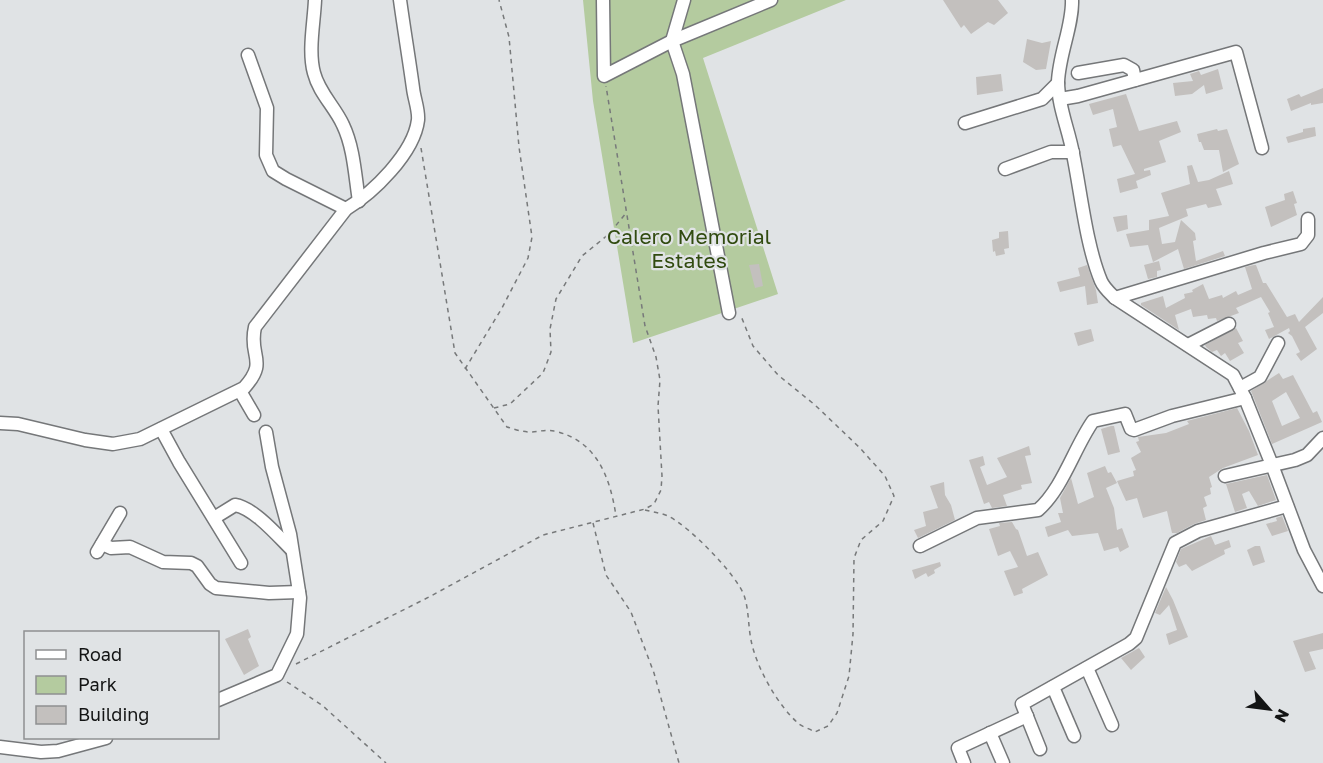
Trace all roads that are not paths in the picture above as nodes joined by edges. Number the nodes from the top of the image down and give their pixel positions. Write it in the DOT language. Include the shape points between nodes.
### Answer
graph roads {
  1 [pos="315,0"];
  2 [pos="400,0"];
  3 [pos="603,0"];
  4 [pos="684,0"];
  5 [pos="771,0"];
  6 [pos="1072,0"];
  7 [pos="743,5"];
  8 [pos="672,41"];
  9 [pos="248,55"];
  10 [pos="1078,73"];
  11 [pos="1135,80"];
  12 [pos="1058,83"];
  13 [pos="1060,99"];
  14 [pos="965,123"];
  15 [pos="1262,148"];
  16 [pos="1073,152"];
  17 [pos="1005,169"];
  18 [pos="359,201"];
  19 [pos="346,209"];
  20 [pos="1308,219"];
  21 [pos="1115,298"];
  22 [pos="729,313"];
  23 [pos="1229,324"];
  24 [pos="1278,343"];
  25 [pos="1188,345"];
  26 [pos="240,391"];
  27 [pos="1242,393"];
  28 [pos="254,415"];
  29 [pos="0,423"];
  30 [pos="161,429"];
  31 [pos="266,432"];
  32 [pos="1323,438"];
  33 [pos="1272,465"];
  34 [pos="1226,476"];
  35 [pos="1287,506"];
  36 [pos="120,513"];
  37 [pos="214,518"];
  38 [pos="920,546"];
  39 [pos="292,550"];
  40 [pos="242,563"];
  41 [pos="1323,586"];
  42 [pos="299,592"];
  43 [pos="1087,668"];
  44 [pos="1053,687"];
  45 [pos="219,700"];
  46 [pos="1027,716"];
  47 [pos="1112,725"];
  48 [pos="990,733"];
  49 [pos="1074,736"];
  50 [pos="102,739"];
  51 [pos="0,747"];
  52 [pos="1040,749"];
  53 [pos="964,763"];
  54 [pos="1003,763"];
  1 -- 18 [label="street" via="314,72 320,90 345,128"];
  2 -- 18 [label="street" via="418,120 402,157 381,183"];
  3 -- 8 [label="street" via="604,76"];
  4 -- 8 [label="street"];
  5 -- 7 [label="street"];
  6 -- 12 [label="street"];
  7 -- 8 [label="street"];
  8 -- 22 [label="street" via="683,74"];
  9 -- 19 [label="street" via="267,108 266,155 273,171"];
  10 -- 11 [label="street" via="1124,65 1132,70"];
  11 -- 13 [label="street"];
  11 -- 15 [label="street" via="1236,52"];
  12 -- 13 [label="street"];
  12 -- 14 [label="street" via="1042,99"];
  13 -- 16 [label="street"];
  16 -- 17 [label="street" via="1051,152"];
  16 -- 21 [label="street" via="1101,282"];
  18 -- 19 [label="street"];
  19 -- 26 [label="street" via="255,327 252,339 258,366 254,377"];
  20 -- 21 [label="street" via="1308,235 1301,244"];
  21 -- 25 [label="street"];
  23 -- 25 [label="street"];
  24 -- 27 [label="street" via="1260,376"];
  25 -- 27 [label="street" via="1233,375"];
  26 -- 28 [label="street"];
  26 -- 30 [label="street"];
  27 -- 33 [label="street"];
  27 -- 38 [label="street" via="1134,430 1125,414 1093,421 1040,508 977,518"];
  29 -- 30 [label="street" via="113,444 140,439"];
  30 -- 37 [label="street"];
  31 -- 39 [label="street"];
  32 -- 33 [label="street" via="1307,455"];
  33 -- 34 [label="street"];
  33 -- 35 [label="street"];
  35 -- 41 [label="street"];
  35 -- 43 [label="street" via="1198,531 1175,543 1136,638"];
  36 -- 42 [label="street" via="99,548 130,546 163,562 191,563 216,588"];
  37 -- 39 [label="street" via="235,505 242,507"];
  37 -- 40 [label="street"];
  39 -- 42 [label="street"];
  42 -- 45 [label="street" via="297,634 276,675"];
  43 -- 44 [label="street"];
  43 -- 47 [label="street"];
  44 -- 46 [label="street" via="1022,704"];
  44 -- 49 [label="street"];
  46 -- 48 [label="street"];
  46 -- 52 [label="street"];
  48 -- 53 [label="street" via="958,748"];
  48 -- 54 [label="street"];
  50 -- 51 [label="street" via="58,751"];
}
